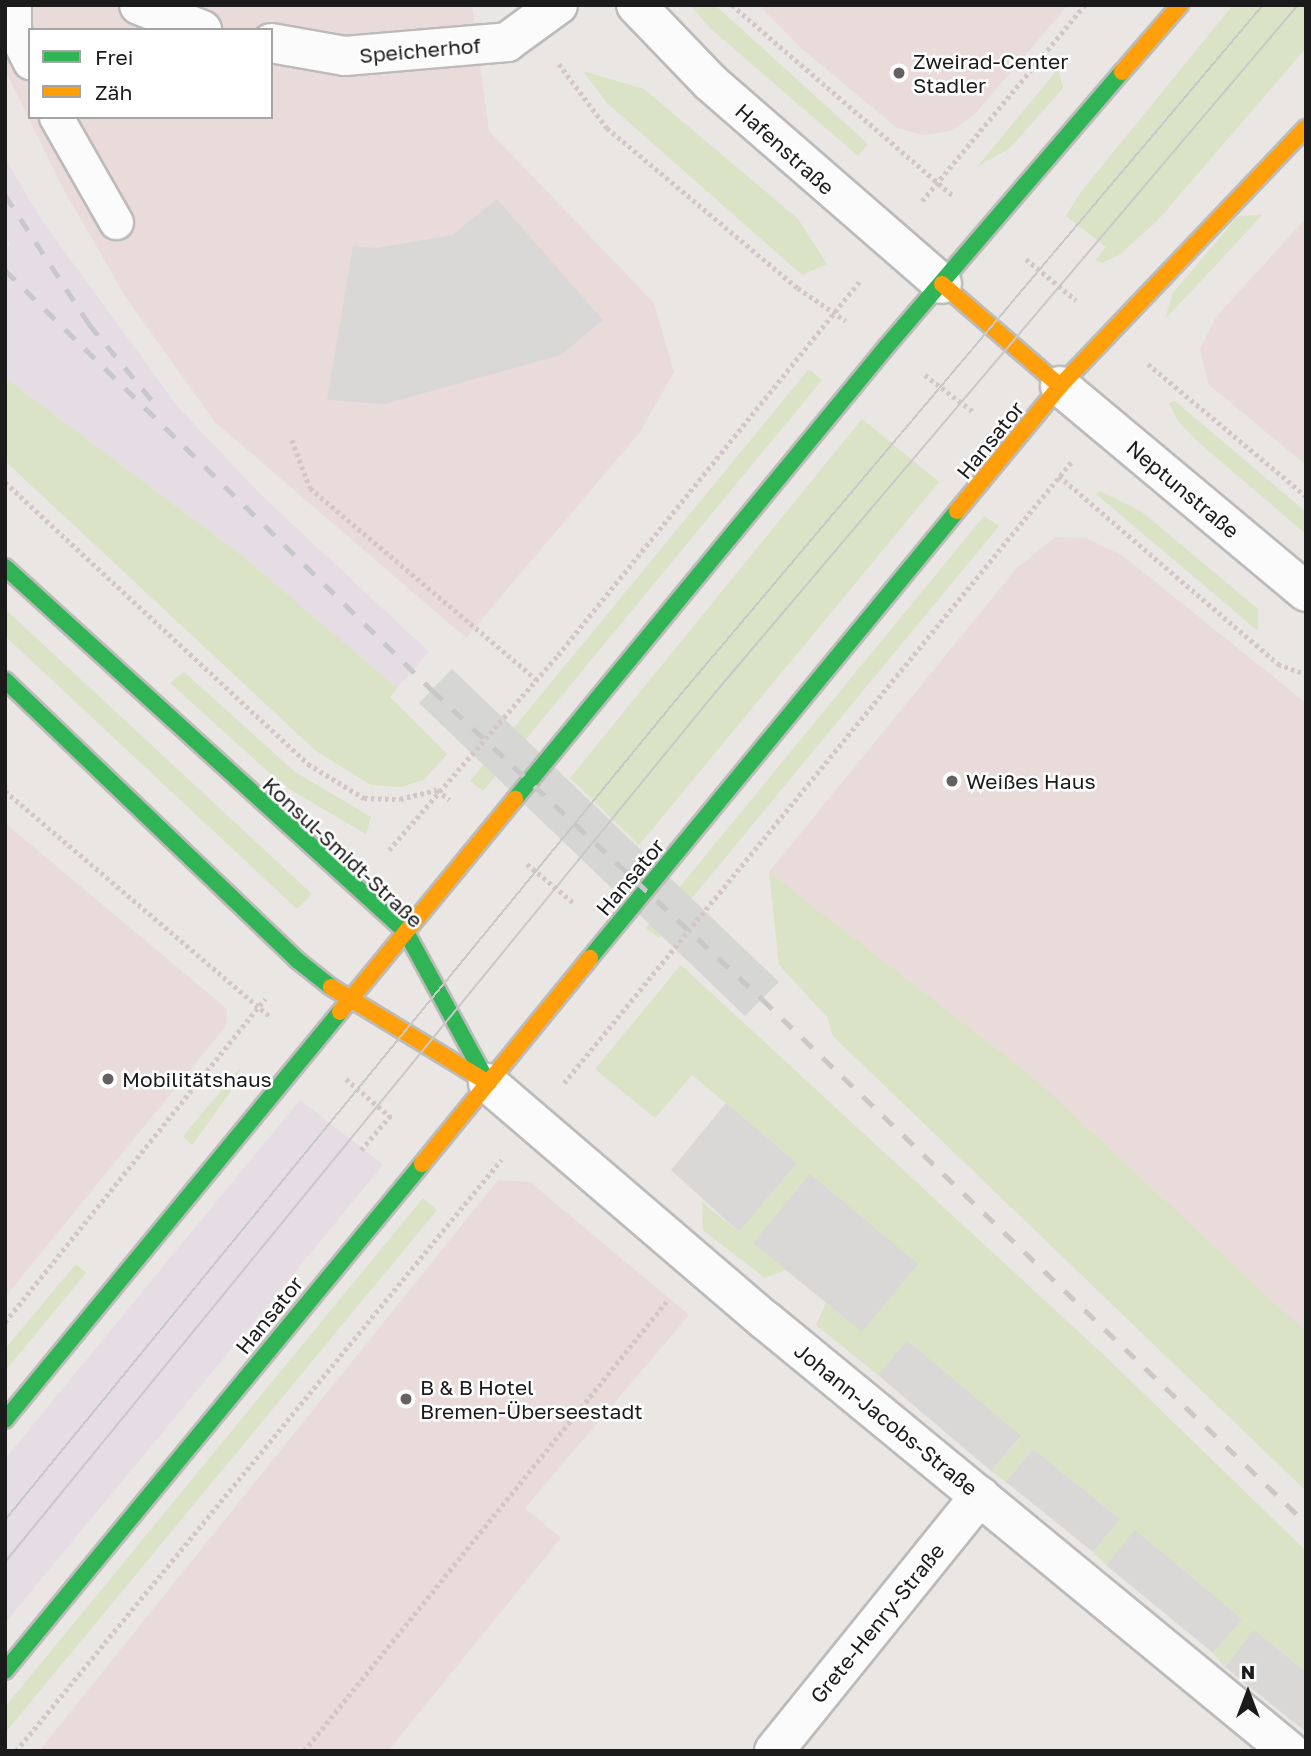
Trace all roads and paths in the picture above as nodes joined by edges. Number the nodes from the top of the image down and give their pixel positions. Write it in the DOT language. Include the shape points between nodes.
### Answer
graph roads {
  1 [pos="14,5"];
  2 [pos="139,5"];
  3 [pos="636,5"];
  4 [pos="732,5"];
  5 [pos="1084,5"];
  6 [pos="1180,5"];
  7 [pos="547,13"];
  8 [pos="197,28"];
  9 [pos="273,43"];
  10 [pos="28,58"];
  11 [pos="57,119"];
  12 [pos="1306,128"];
  13 [pos="937,182"];
  14 [pos="116,222"];
  15 [pos="987,226"];
  16 [pos="943,284"];
  17 [pos="835,314"];
  18 [pos="1110,332"];
  19 [pos="887,346"];
  20 [pos="1060,386"];
  21 [pos="292,440"];
  22 [pos="1016,443"];
  23 [pos="1060,476"];
  24 [pos="5,482"];
  25 [pos="1306,496"];
  26 [pos="5,567"];
  27 [pos="1306,592"];
  28 [pos="1306,674"];
  29 [pos="5,680"];
  30 [pos="537,680"];
  31 [pos="438,790"];
  32 [pos="5,791"];
  33 [pos="488,832"];
  34 [pos="406,932"];
  35 [pos="611,932"];
  36 [pos="655,971"];
  37 [pos="351,1003"];
  38 [pos="259,1007"];
  39 [pos="312,1051"];
  40 [pos="488,1083"];
  41 [pos="390,1116"];
  42 [pos="533,1121"];
  43 [pos="361,1150"];
  44 [pos="431,1152"];
  45 [pos="698,1262"];
  46 [pos="5,1322"];
  47 [pos="5,1420"];
  48 [pos="980,1496"];
  49 [pos="5,1671"];
  50 [pos="16,1751"];
  51 [pos="304,1751"];
  52 [pos="774,1751"];
  53 [pos="1289,1751"];
  1 -- 10 [label="lane" via="14,31"];
  2 -- 8 [label="street"];
  3 -- 16 [label="street, Hafenstraße" via="711,83"];
  4 -- 13 [label="path"];
  5 -- 13 [label="path"];
  6 -- 15 [label="street"];
  7 -- 9 [label="street, Speicherhof" via="507,42 345,57"];
  7 -- 17 [label="path" via="564,73 607,128"];
  11 -- 14 [label="lane"];
  12 -- 18 [label="street, Hansator"];
  13 -- 15 [label="path"];
  15 -- 16 [label="street"];
  15 -- 18 [label="path"];
  16 -- 19 [label="street"];
  16 -- 20 [label="street"];
  17 -- 19 [label="path"];
  17 -- 30 [label="path"];
  18 -- 20 [label="street, Hansator"];
  18 -- 25 [label="path"];
  19 -- 22 [label="path"];
  19 -- 33 [label="street"];
  20 -- 22 [label="street, Hansator"];
  20 -- 27 [label="street, Neptunstraße"];
  21 -- 30 [label="path" via="310,488"];
  22 -- 23 [label="path"];
  22 -- 35 [label="street, Hansator"];
  23 -- 28 [label="path" via="1278,664"];
  23 -- 36 [label="path"];
  24 -- 31 [label="path" via="308,764 364,798 400,799"];
  26 -- 34 [label="street, Konsul-Smidt-Straße"];
  29 -- 37 [label="street" via="297,960"];
  30 -- 31 [label="path"];
  31 -- 33 [label="path"];
  32 -- 38 [label="path"];
  33 -- 34 [label="street"];
  33 -- 35 [label="path"];
  34 -- 37 [label="street"];
  34 -- 40 [label="street, Konsul-Smidt-Straße"];
  35 -- 36 [label="path"];
  35 -- 40 [label="street, Hansator"];
  36 -- 42 [label="path"];
  37 -- 39 [label="street"];
  37 -- 40 [label="street"];
  38 -- 39 [label="path"];
  38 -- 46 [label="path"];
  39 -- 41 [label="path"];
  39 -- 47 [label="street"];
  40 -- 42 [label="street, Johann-Jacobs-Straße"];
  40 -- 44 [label="street, Hansator"];
  41 -- 43 [label="path"];
  41 -- 44 [label="path"];
  42 -- 45 [label="street, Johann-Jacobs-Straße"];
  44 -- 49 [label="street, Hansator"];
  44 -- 50 [label="path" via="476,1189"];
  45 -- 48 [label="street, Johann-Jacobs-Straße"];
  45 -- 51 [label="path"];
  48 -- 52 [label="street, Grete-Henry-Straße"];
  48 -- 53 [label="street, Johann-Jacobs-Straße"];
}
